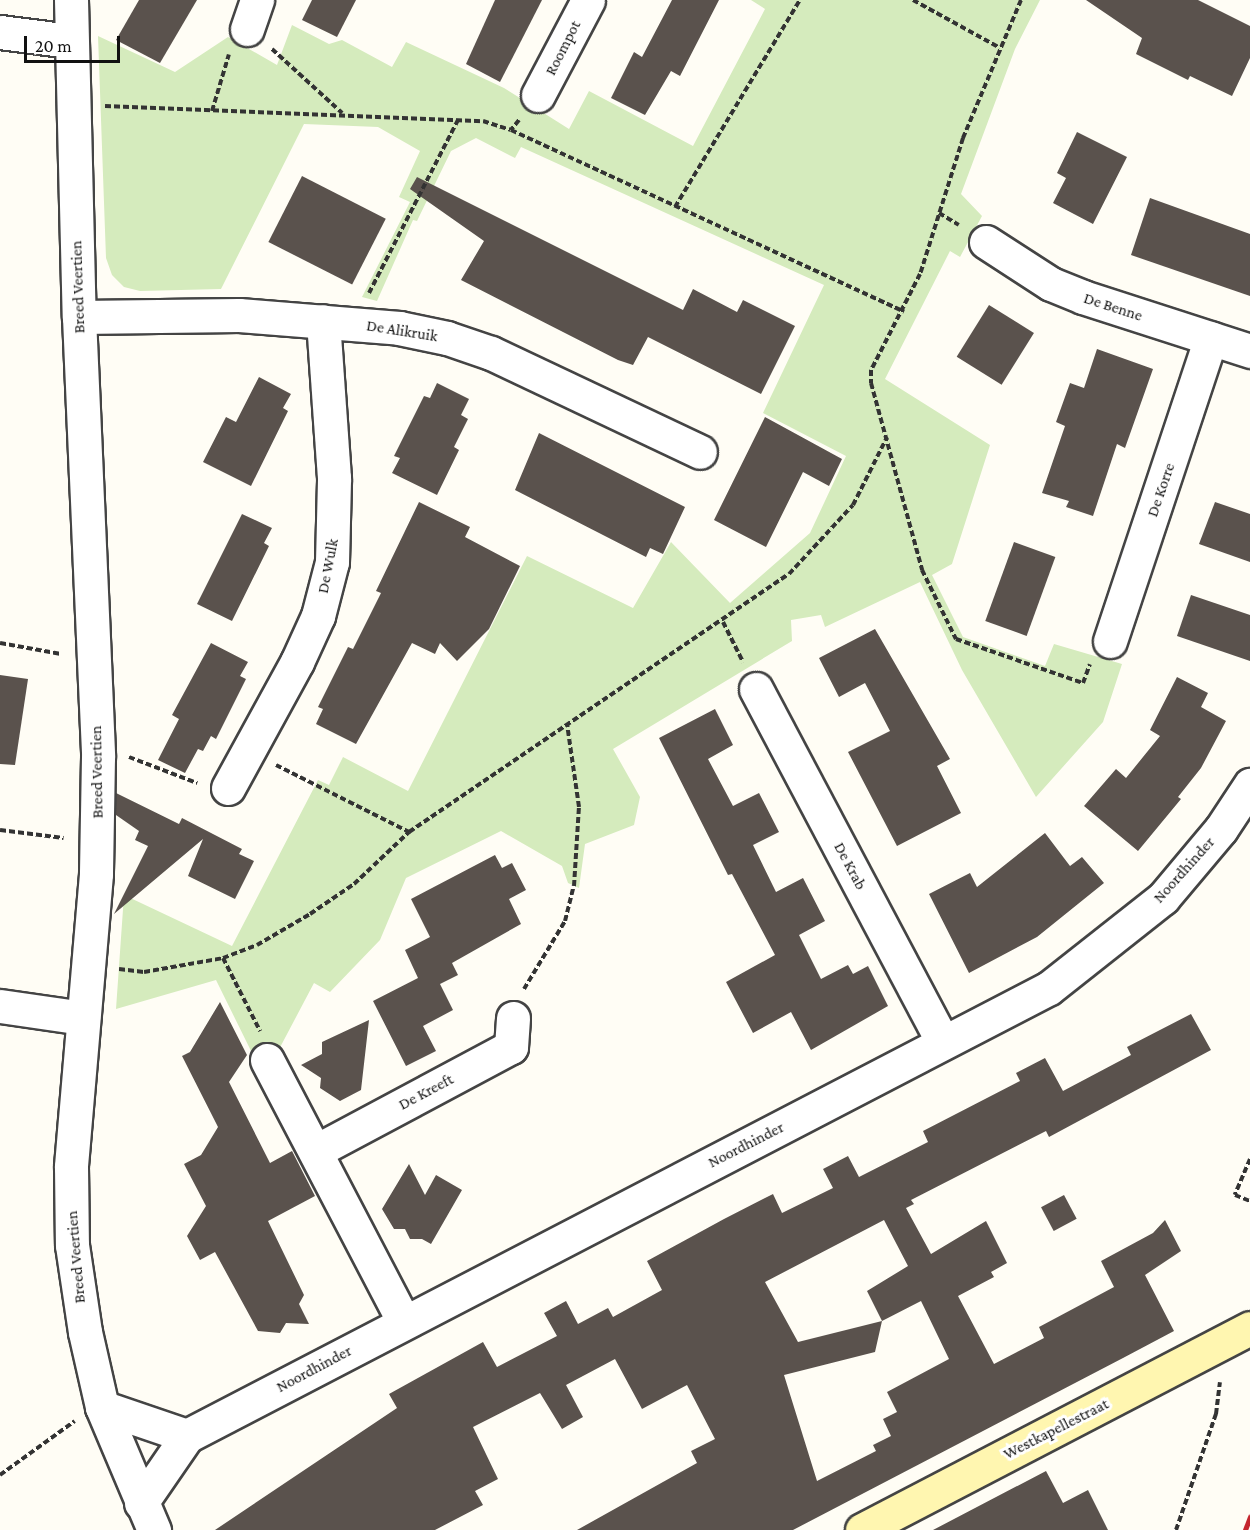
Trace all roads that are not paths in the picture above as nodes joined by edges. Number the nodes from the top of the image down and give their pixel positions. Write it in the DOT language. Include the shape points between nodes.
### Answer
graph roads {
  1 [pos="71,0"];
  2 [pos="588,0"];
  3 [pos="0,32"];
  4 [pos="70,40"];
  5 [pos="538,95"];
  6 [pos="986,242"];
  7 [pos="79,317"];
  8 [pos="338,322"];
  9 [pos="1212,338"];
  10 [pos="1250,351"];
  11 [pos="700,453"];
  12 [pos="1110,642"];
  13 [pos="756,689"];
  14 [pos="1250,784"];
  15 [pos="228,788"];
  16 [pos="0,1005"];
  17 [pos="83,1018"];
  18 [pos="513,1018"];
  19 [pos="943,1042"];
  20 [pos="267,1060"];
  21 [pos="316,1150"];
  22 [pos="404,1322"];
  23 [pos="1250,1328"];
  24 [pos="102,1407"];
  25 [pos="187,1436"];
  26 [pos="147,1516"];
  27 [pos="862,1530"];
  1 -- 4 [label="street, Breed Veertien"];
  2 -- 5 [label="street, Roompot"];
  3 -- 4 [label="street"];
  4 -- 7 [label="street, Breed Veertien"];
  6 -- 9 [label="street, De Benne" via="1051,284"];
  7 -- 8 [label="street, De Alikruik" via="239,315"];
  7 -- 17 [label="street, Breed Veertien" via="98,757 97,842"];
  8 -- 11 [label="street, De Alikruik" via="447,338 491,353"];
  8 -- 15 [label="street, De Wulk" via="332,562 318,616"];
  9 -- 10 [label="street, De Benne"];
  9 -- 12 [label="street, De Korre"];
  13 -- 19 [label="street, De Krab"];
  14 -- 19 [label="street, Noordhinder" via="1221,829 1163,898 1049,988"];
  16 -- 17 [label="street"];
  17 -- 24 [label="street, Breed Veertien" via="70,1167 72,1245 85,1332"];
  18 -- 21 [label="street, De Kreeft" via="511,1047"];
  19 -- 22 [label="street, Noordhinder"];
  20 -- 21 [label="street"];
  21 -- 22 [label="street"];
  22 -- 25 [label="street, Noordhinder"];
  23 -- 27 [label="street, Westkapellestraat"];
  24 -- 25 [label="street"];
  24 -- 26 [label="street, Breed Veertien"];
  25 -- 26 [label="street, Noordhinder"];
}
